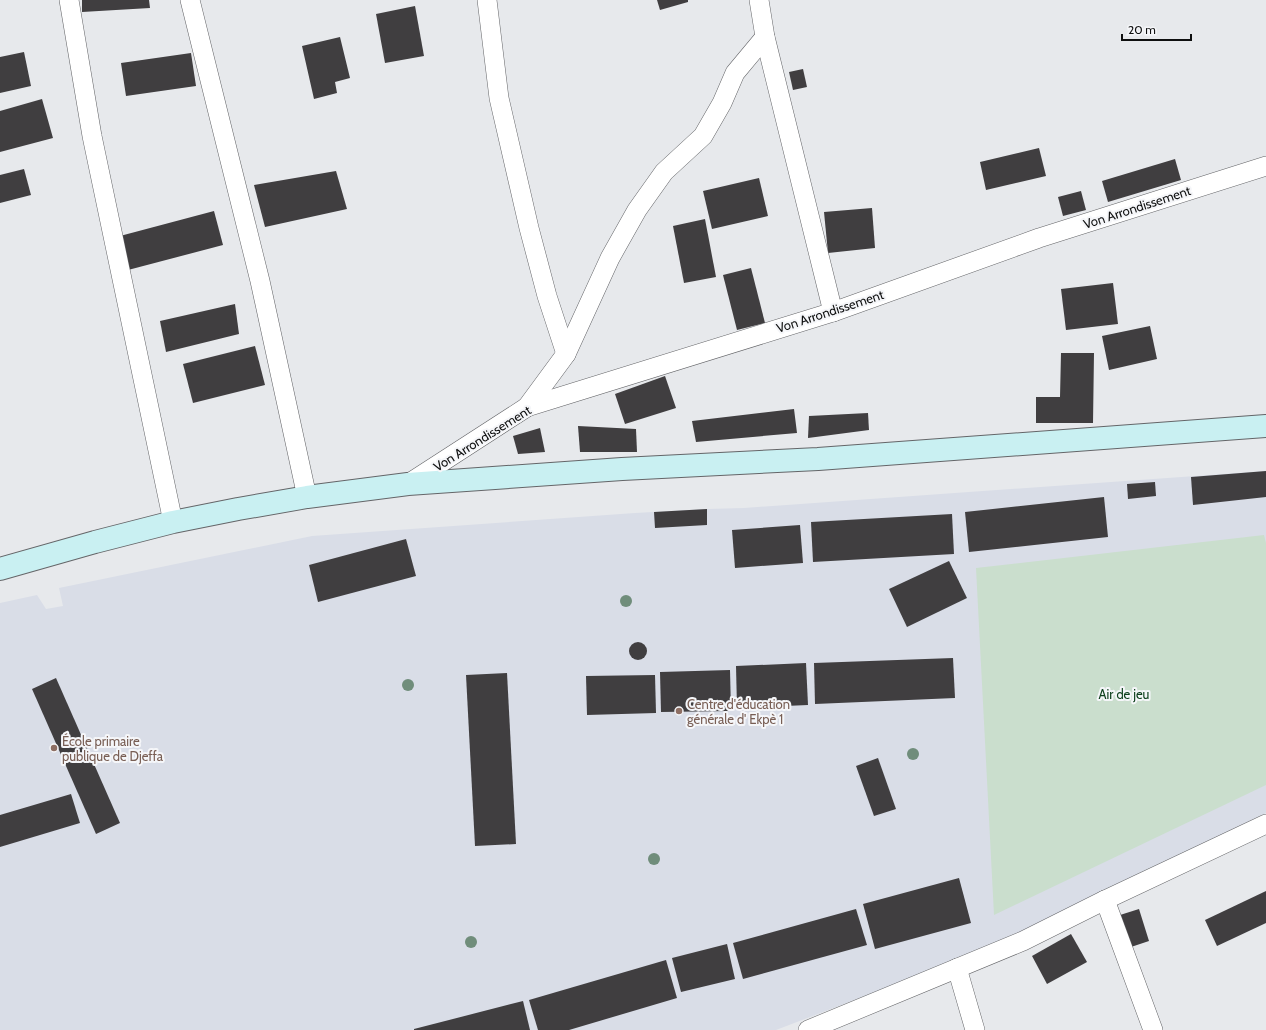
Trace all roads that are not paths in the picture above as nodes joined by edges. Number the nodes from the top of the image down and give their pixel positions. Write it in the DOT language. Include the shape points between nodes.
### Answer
graph roads {
  1 [pos="69,0"];
  2 [pos="190,0"];
  3 [pos="487,0"];
  4 [pos="759,0"];
  5 [pos="765,37"];
  6 [pos="1265,170"];
  7 [pos="833,312"];
  8 [pos="566,354"];
  9 [pos="527,408"];
  10 [pos="1266,426"];
  11 [pos="408,484"];
  12 [pos="307,498"];
  13 [pos="173,522"];
  14 [pos="0,569"];
  15 [pos="1266,824"];
  16 [pos="1105,900"];
  17 [pos="956,968"];
  18 [pos="808,1030"];
  19 [pos="975,1030"];
  20 [pos="1152,1030"];
  1 -- 13 [label="street" via="92,136"];
  2 -- 12 [label="street" via="260,280"];
  3 -- 8 [label="street" via="499,98 546,296"];
  4 -- 5 [label="street"];
  5 -- 7 [label="street"];
  5 -- 8 [label="street" via="735,73 703,136 664,172 637,210 610,258"];
  6 -- 7 [label="street, Von Arrondissement" via="1038,238"];
  7 -- 9 [label="street, Von Arrondissement"];
  8 -- 9 [label="street"];
  9 -- 11 [label="street, Von Arrondissement"];
  10 -- 11 [label="street" via="818,459"];
  11 -- 12 [label="street"];
  12 -- 13 [label="street"];
  13 -- 14 [label="street"];
  15 -- 16 [label="street"];
  16 -- 17 [label="street" via="1023,941"];
  16 -- 20 [label="street"];
  17 -- 18 [label="street"];
  17 -- 19 [label="street"];
}
